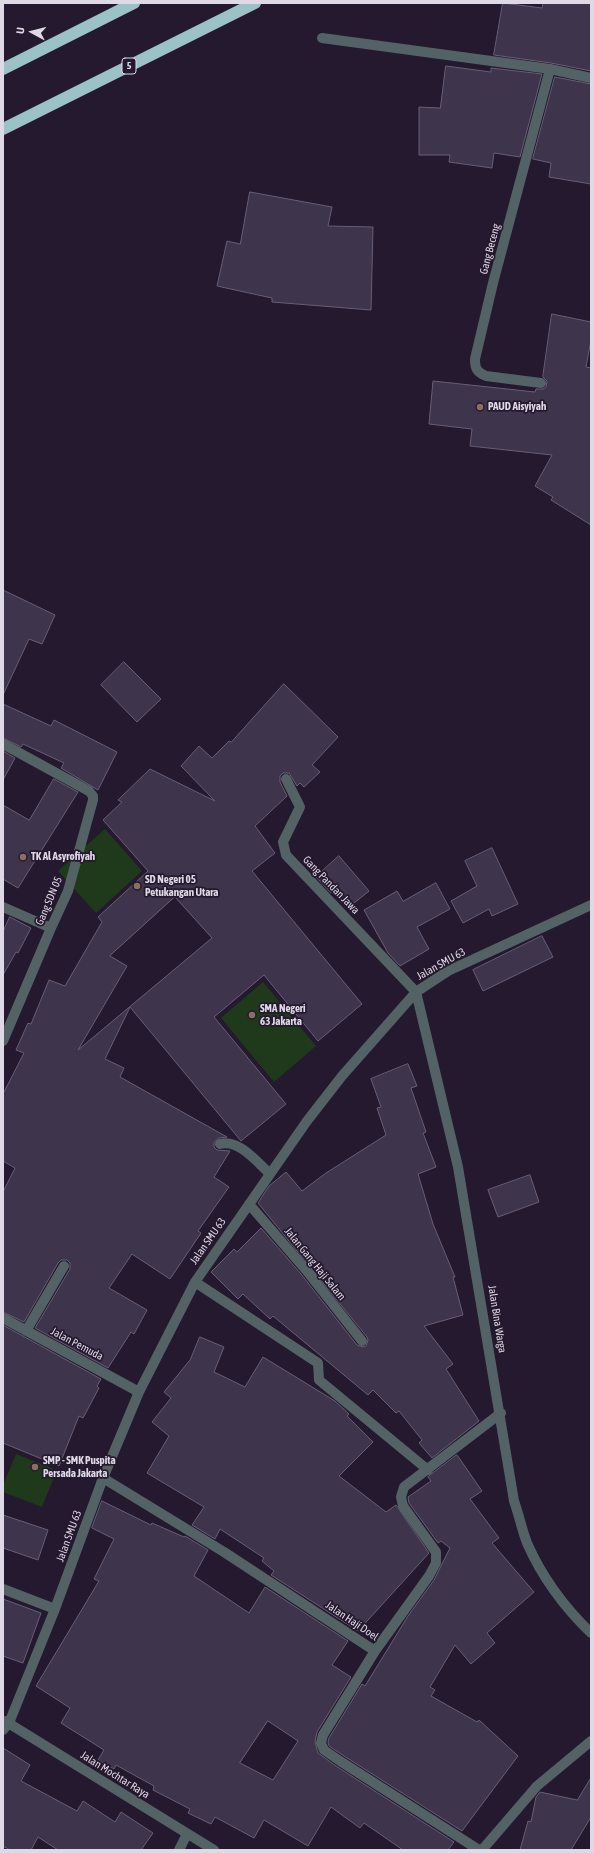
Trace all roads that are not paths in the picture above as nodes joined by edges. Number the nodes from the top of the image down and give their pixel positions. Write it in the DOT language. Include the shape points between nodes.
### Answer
graph roads {
  1 [pos="134,3"];
  2 [pos="255,3"];
  3 [pos="322,38"];
  4 [pos="3,69"];
  5 [pos="550,69"];
  6 [pos="591,78"];
  7 [pos="3,129"];
  8 [pos="541,383"];
  9 [pos="3,744"];
  10 [pos="286,779"];
  11 [pos="3,907"];
  12 [pos="588,907"];
  13 [pos="50,928"];
  14 [pos="416,992"];
  15 [pos="3,1041"];
  16 [pos="220,1144"];
  17 [pos="270,1174"];
  18 [pos="249,1204"];
  19 [pos="64,1266"];
  20 [pos="195,1282"];
  21 [pos="3,1318"];
  22 [pos="26,1331"];
  23 [pos="362,1341"];
  24 [pos="139,1392"];
  25 [pos="501,1413"];
  26 [pos="428,1470"];
  27 [pos="103,1478"];
  28 [pos="3,1589"];
  29 [pos="55,1609"];
  30 [pos="591,1633"];
  31 [pos="375,1651"];
  32 [pos="5,1724"];
  33 [pos="591,1741"];
  34 [pos="187,1834"];
  35 [pos="179,1850"];
  36 [pos="214,1850"];
  37 [pos="479,1850"];
  38 [pos="482,1850"];
  1 -- 4 [label="highway"];
  2 -- 7 [label="highway, 5"];
  3 -- 5 [label="street"];
  5 -- 6 [label="street"];
  5 -- 8 [label="street, Gang Beceng" via="475,359 478,373 486,376"];
  9 -- 13 [label="street, Gang SDN 05" via="93,796 88,824 68,891"];
  10 -- 14 [label="street, Gang Pandan Jawa" via="300,807 283,842 286,855"];
  11 -- 13 [label="street"];
  12 -- 14 [label="street, Jalan SMU 63" via="448,971"];
  13 -- 15 [label="street, Gang SDN 05"];
  14 -- 17 [label="street, Jalan SMU 63" via="342,1076"];
  14 -- 25 [label="street, Jalan Bina Warga" via="458,1167"];
  16 -- 17 [label="street" via="236,1144"];
  17 -- 18 [label="street, Jalan SMU 63"];
  18 -- 20 [label="street, Jalan SMU 63"];
  18 -- 23 [label="street, Jalan Gang Haji Salam"];
  19 -- 22 [label="street"];
  20 -- 24 [label="street, Jalan SMU 63"];
  20 -- 26 [label="street" via="318,1363 319,1380"];
  21 -- 22 [label="street, Jalan Pemuda"];
  22 -- 24 [label="street, Jalan Pemuda"];
  24 -- 27 [label="street, Jalan SMU 63"];
  25 -- 26 [label="street"];
  25 -- 30 [label="street, Jalan Bina Warga" via="514,1501 527,1542 543,1574 561,1600"];
  26 -- 31 [label="street" via="404,1487 401,1497 406,1511 436,1552 436,1563"];
  27 -- 29 [label="street, Jalan SMU 63"];
  27 -- 31 [label="street, Jalan Haji Doel" via="224,1552"];
  28 -- 29 [label="street"];
  29 -- 32 [label="street, Jalan SMU 63"];
  31 -- 37 [label="street, Jalan Haji Doel" via="323,1735 322,1746 340,1761"];
  32 -- 34 [label="street, Jalan Mochtar Raya"];
  33 -- 38 [label="street" via="537,1786"];
  34 -- 35 [label="street"];
  34 -- 36 [label="street, Jalan Mochtar Raya"];
}
